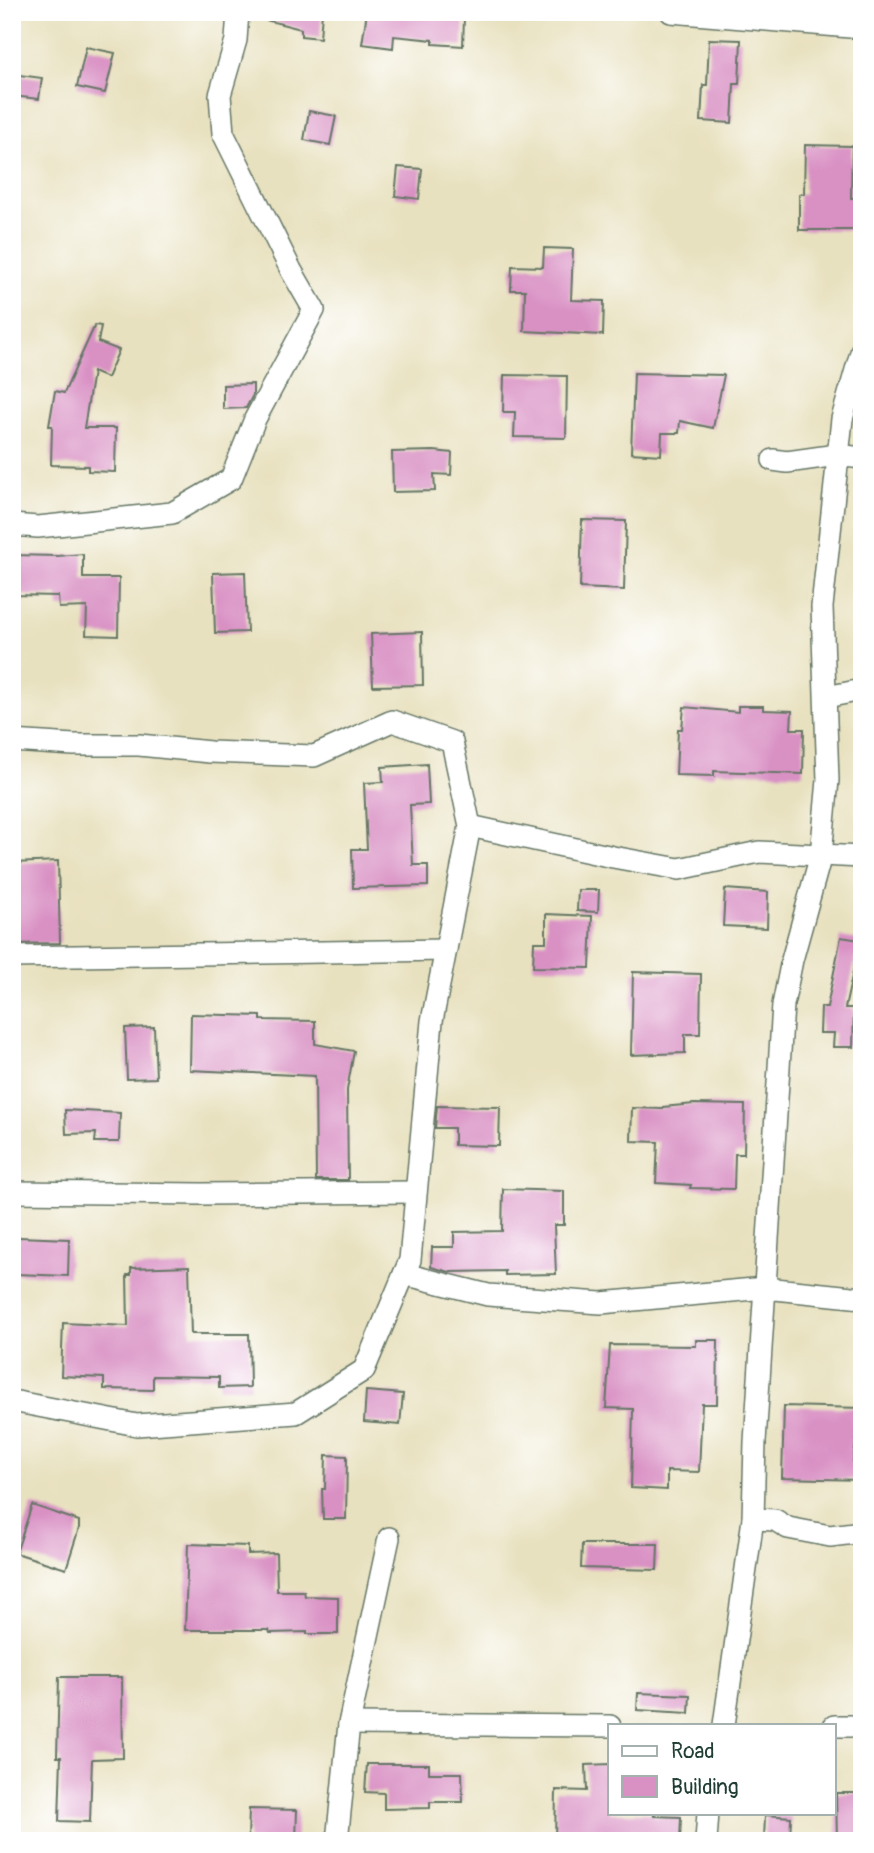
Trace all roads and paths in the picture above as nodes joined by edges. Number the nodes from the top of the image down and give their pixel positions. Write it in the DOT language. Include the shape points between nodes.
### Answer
graph roads {
  1 [pos="238,12"];
  2 [pos="671,12"];
  3 [pos="862,28"];
  4 [pos="862,349"];
  5 [pos="837,454"];
  6 [pos="862,458"];
  7 [pos="773,460"];
  8 [pos="12,525"];
  9 [pos="862,690"];
  10 [pos="826,697"];
  11 [pos="12,741"];
  12 [pos="470,826"];
  13 [pos="821,855"];
  14 [pos="862,857"];
  15 [pos="446,950"];
  16 [pos="12,957"];
  17 [pos="12,1192"];
  18 [pos="416,1192"];
  19 [pos="404,1274"];
  20 [pos="765,1288"];
  21 [pos="862,1298"];
  22 [pos="12,1401"];
  23 [pos="754,1519"];
  24 [pos="862,1532"];
  25 [pos="388,1538"];
  26 [pos="349,1724"];
  27 [pos="724,1724"];
  28 [pos="608,1726"];
  29 [pos="836,1726"];
  30 [pos="862,1726"];
  31 [pos="708,1814"];
  32 [pos="337,1841"];
  33 [pos="706,1841"];
  1 -- 8 [label="street" via="236,40 220,95 223,132 314,310 254,419 231,479 172,513 38,527"];
  2 -- 3 [label="street"];
  4 -- 5 [label="street"];
  5 -- 6 [label="street"];
  5 -- 7 [label="street"];
  5 -- 10 [label="street" via="822,607"];
  9 -- 10 [label="street"];
  10 -- 13 [label="street" via="828,780"];
  11 -- 12 [label="street" via="314,757 392,721 452,742"];
  12 -- 13 [label="street" via="679,869 759,852"];
  12 -- 15 [label="street"];
  13 -- 14 [label="street"];
  13 -- 20 [label="street" via="783,1004"];
  15 -- 16 [label="street"];
  15 -- 18 [label="street" via="432,1021"];
  17 -- 18 [label="street"];
  18 -- 19 [label="street" via="410,1260"];
  19 -- 20 [label="street" via="488,1295 601,1303"];
  19 -- 22 [label="street" via="364,1370 296,1413 136,1425"];
  20 -- 21 [label="street"];
  20 -- 23 [label="street"];
  23 -- 24 [label="street" via="775,1520 788,1528 830,1536"];
  23 -- 27 [label="street"];
  25 -- 26 [label="street"];
  26 -- 28 [label="street"];
  26 -- 32 [label="street"];
  29 -- 30 [label="street"];
  31 -- 33 [label="street"];
}
